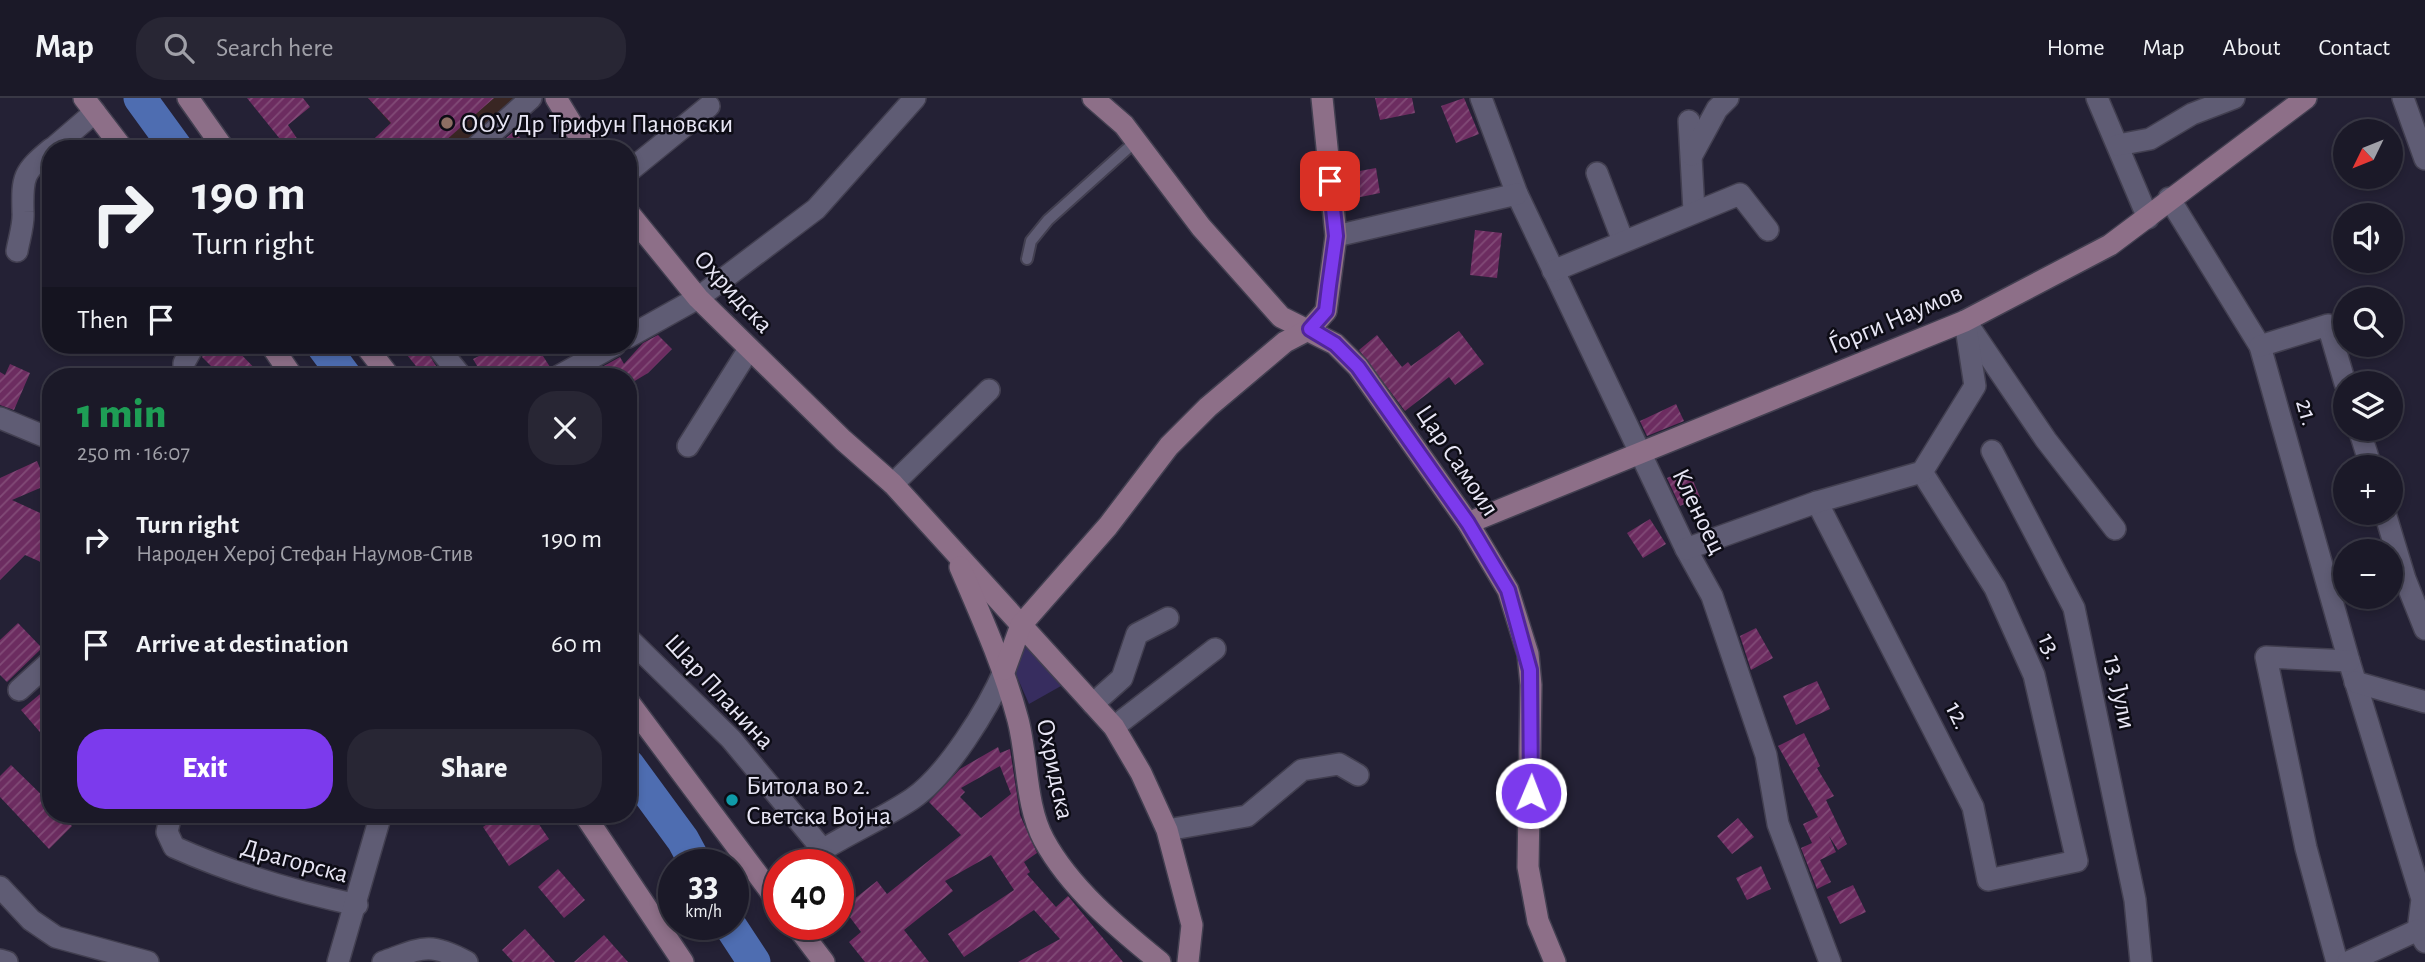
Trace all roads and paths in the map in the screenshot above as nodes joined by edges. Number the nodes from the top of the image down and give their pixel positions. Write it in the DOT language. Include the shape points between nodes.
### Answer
graph roads {
  1 [pos="188,98"];
  2 [pos="531,98"];
  3 [pos="555,98"];
  4 [pos="915,98"];
  5 [pos="1093,98"];
  6 [pos="1322,98"];
  7 [pos="1481,98"];
  8 [pos="1728,98"];
  9 [pos="2096,98"];
  10 [pos="2234,98"];
  11 [pos="2306,98"];
  12 [pos="2403,98"];
  13 [pos="89,105"];
  14 [pos="709,106"];
  15 [pos="1689,121"];
  16 [pos="59,140"];
  17 [pos="116,140"];
  18 [pos="218,140"];
  19 [pos="484,140"];
  20 [pos="581,140"];
  21 [pos="1136,141"];
  22 [pos="2118,145"];
  23 [pos="1692,155"];
  24 [pos="42,158"];
  25 [pos="2425,159"];
  26 [pos="637,165"];
  27 [pos="1597,173"];
  28 [pos="1517,194"];
  29 [pos="2169,198"];
  30 [pos="1694,211"];
  31 [pos="2148,218"];
  32 [pos="637,223"];
  33 [pos="1768,230"];
  34 [pos="1336,236"];
  35 [pos="1623,241"];
  36 [pos="17,251"];
  37 [pos="1027,259"];
  38 [pos="1553,271"];
  39 [pos="698,298"];
  40 [pos="1965,321"];
  41 [pos="1310,329"];
  42 [pos="637,332"];
  43 [pos="2260,346"];
  44 [pos="749,349"];
  45 [pos="372,354"];
  46 [pos="444,354"];
  47 [pos="599,354"];
  48 [pos="383,368"];
  49 [pos="455,368"];
  50 [pos="573,368"];
  51 [pos="2341,371"];
  52 [pos="989,390"];
  53 [pos="6,426"];
  54 [pos="42,436"];
  55 [pos="688,446"];
  56 [pos="1992,451"];
  57 [pos="1640,453"];
  58 [pos="1922,472"];
  59 [pos="893,484"];
  60 [pos="1817,502"];
  61 [pos="1468,523"];
  62 [pos="2389,525"];
  63 [pos="2115,529"];
  64 [pos="1686,549"];
  65 [pos="954,552"];
  66 [pos="1168,618"];
  67 [pos="1021,625"];
  68 [pos="2425,629"];
  69 [pos="637,647"];
  70 [pos="1215,649"];
  71 [pos="2349,661"];
  72 [pos="42,669"];
  73 [pos="1005,670"];
  74 [pos="2355,682"];
  75 [pos="19,690"];
  76 [pos="2425,702"];
  77 [pos="1093,704"];
  78 [pos="637,713"];
  79 [pos="1114,727"];
  80 [pos="1358,775"];
  81 [pos="169,823"];
  82 [pos="379,823"];
  83 [pos="590,823"];
  84 [pos="1167,830"];
  85 [pos="822,849"];
  86 [pos="825,849"];
  87 [pos="2077,861"];
  88 [pos="763,877"];
  89 [pos="0,887"];
  90 [pos="357,905"];
  91 [pos="2421,936"];
  92 [pos="807,940"];
  93 [pos="0,960"];
  94 [pos="7,962"];
  95 [pos="148,962"];
  96 [pos="338,962"];
  97 [pos="383,962"];
  98 [pos="467,962"];
  99 [pos="683,962"];
  100 [pos="824,962"];
  101 [pos="1160,962"];
  102 [pos="1188,962"];
  103 [pos="1555,962"];
  104 [pos="1830,962"];
  105 [pos="2141,962"];
  106 [pos="2337,962"];
  107 [pos="2348,962"];
  1 -- 18 [label="street"];
  2 -- 19 [label="street"];
  3 -- 20 [label="street"];
  4 -- 39 [label="street" via="816,209"];
  5 -- 21 [label="street, Цар Самоил"];
  6 -- 34 [label="street"];
  7 -- 28 [label="street, Кленоец"];
  8 -- 23 [label="street"];
  9 -- 22 [label="street"];
  10 -- 22 [label="street" via="2192,114 2150,139"];
  11 -- 29 [label="street, Ѓорги Наумов"];
  12 -- 25 [label="street"];
  13 -- 16 [label="street"];
  13 -- 17 [label="street"];
  14 -- 26 [label="street"];
  15 -- 23 [label="street"];
  21 -- 37 [label="lane" via="1048,220 1031,240"];
  21 -- 41 [label="street, Цар Самоил" via="1201,228 1281,317"];
  22 -- 31 [label="street"];
  23 -- 30 [label="street"];
  24 -- 36 [label="street" via="24,177 20,191 24,214"];
  27 -- 35 [label="street"];
  28 -- 34 [label="street"];
  28 -- 38 [label="street, Кленоец"];
  29 -- 31 [label="street, Ѓорги Наумов"];
  29 -- 43 [label="street, 21."];
  30 -- 33 [label="street" via="1741,194"];
  30 -- 35 [label="street"];
  31 -- 40 [label="street, Ѓорги Наумов" via="2110,245"];
  32 -- 39 [label="street, Охридска"];
  34 -- 41 [label="street" via="1326,311"];
  35 -- 38 [label="street"];
  38 -- 57 [label="street, Кленоец"];
  39 -- 42 [label="street"];
  39 -- 44 [label="street, Охридска"];
  40 -- 57 [label="street, Ѓорги Наумов"];
  40 -- 58 [label="street" via="1975,386"];
  40 -- 63 [label="street" via="2046,440"];
  41 -- 61 [label="street, Цар Самоил" via="1335,344 1358,367"];
  41 -- 67 [label="street" via="1285,342 1169,446 1108,526"];
  43 -- 51 [label="street" via="2328,325"];
  43 -- 71 [label="street, 21."];
  44 -- 55 [label="street"];
  44 -- 59 [label="street, Охридска"];
  45 -- 48 [label="street"];
  46 -- 49 [label="street"];
  47 -- 50 [label="street"];
  52 -- 59 [label="street"];
  53 -- 54 [label="street"];
  56 -- 105 [label="street, 13. Јули" via="2074,608 2135,900"];
  57 -- 61 [label="street, Ѓорги Наумов"];
  57 -- 64 [label="street, Кленоец"];
  58 -- 60 [label="street"];
  58 -- 87 [label="street, 13." via="1995,588 2034,675"];
  59 -- 65 [label="street, Охридска"];
  60 -- 64 [label="street"];
  60 -- 87 [label="street, 12." via="1973,807 1988,880"];
  61 -- 103 [label="street, Цар Самоил" via="1508,590 1528,654 1532,741 1528,867 1538,921"];
  62 -- 68 [label="street"];
  64 -- 104 [label="street, Кленоец" via="1712,596 1766,755 1777,824"];
  65 -- 67 [label="street, Охридска"];
  65 -- 73 [label="street, Охридска"];
  66 -- 77 [label="street, Охридска" via="1137,635 1122,678"];
  67 -- 73 [label="street"];
  67 -- 77 [label="street, Охридска"];
  69 -- 85 [label="street, Шар Планина" via="731,739"];
  70 -- 79 [label="street"];
  71 -- 74 [label="street, 21."];
  71 -- 106 [label="street" via="2266,657 2306,848"];
  72 -- 75 [label="street"];
  73 -- 86 [label="street" via="991,701 930,783 894,810"];
  73 -- 101 [label="street, Охридска" via="1042,836 1063,869 1093,902"];
  74 -- 76 [label="street"];
  74 -- 91 [label="street, 21." via="2422,899"];
  77 -- 79 [label="street, Охридска"];
  78 -- 88 [label="street"];
  79 -- 84 [label="street, Охридска"];
  80 -- 84 [label="street" via="1339,764 1302,770 1247,816"];
  81 -- 90 [label="street, Драгорска" via="167,832 174,848 228,871"];
  82 -- 90 [label="street, Драгорска"];
  83 -- 99 [label="street"];
  84 -- 102 [label="street, Охридска" via="1192,925"];
  89 -- 95 [label="street" via="31,920 56,937"];
  90 -- 96 [label="street, Драгорска"];
  91 -- 107 [label="street"];
  92 -- 100 [label="street"];
  93 -- 94 [label="street"];
  97 -- 98 [label="street" via="424,947 447,951"];
}
